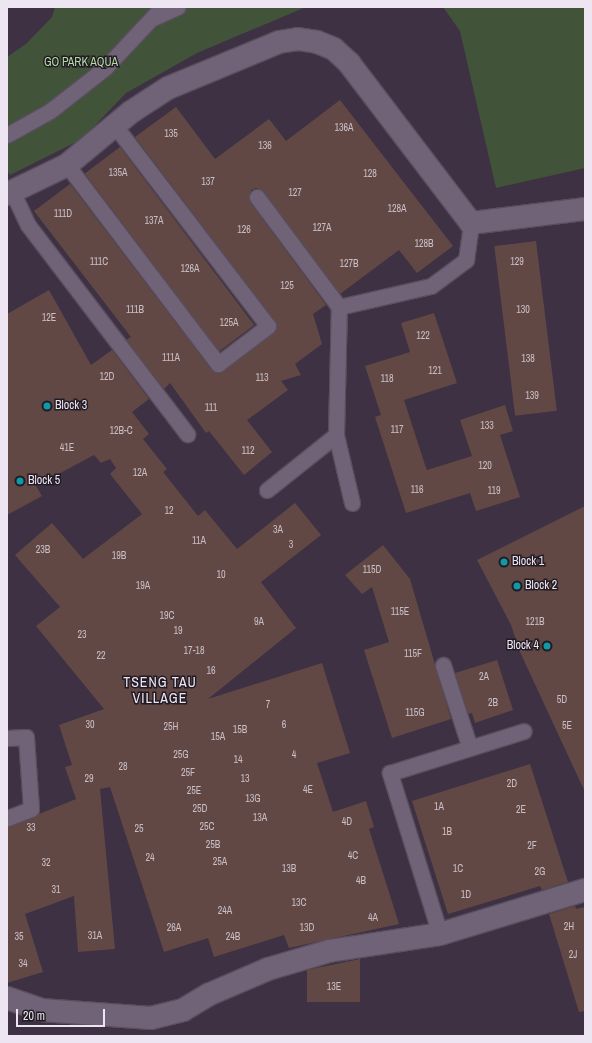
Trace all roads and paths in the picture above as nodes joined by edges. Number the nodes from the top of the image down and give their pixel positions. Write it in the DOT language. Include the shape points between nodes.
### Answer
graph roads {
  1 [pos="178,7"];
  2 [pos="157,13"];
  3 [pos="116,126"];
  4 [pos="7,135"];
  5 [pos="67,166"];
  6 [pos="10,193"];
  7 [pos="257,197"];
  8 [pos="585,209"];
  9 [pos="471,223"];
  10 [pos="340,307"];
  11 [pos="187,434"];
  12 [pos="336,434"];
  13 [pos="267,490"];
  14 [pos="352,503"];
  15 [pos="443,665"];
  16 [pos="524,731"];
  17 [pos="7,738"];
  18 [pos="470,748"];
  19 [pos="7,818"];
  20 [pos="585,890"];
  21 [pos="440,934"];
  22 [pos="7,998"];
  1 -- 2 [label="lane"];
  2 -- 4 [label="lane" via="105,68 50,111"];
  3 -- 5 [label="street"];
  3 -- 5 [label="lane" via="268,326 218,364"];
  3 -- 9 [label="street" via="168,88 279,42 298,39 317,42 334,49 349,63"];
  5 -- 6 [label="street"];
  6 -- 11 [label="lane" via="28,225"];
  7 -- 10 [label="lane"];
  8 -- 9 [label="street"];
  9 -- 10 [label="lane" via="466,260 431,286"];
  10 -- 12 [label="lane"];
  12 -- 13 [label="lane"];
  12 -- 14 [label="lane"];
  15 -- 18 [label="lane"];
  16 -- 18 [label="lane"];
  17 -- 19 [label="lane" via="26,737 31,809"];
  18 -- 21 [label="lane" via="390,773"];
  20 -- 21 [label="street"];
  21 -- 22 [label="street" via="322,953 268,969 210,994 182,1010 151,1018 41,1010"];
}
